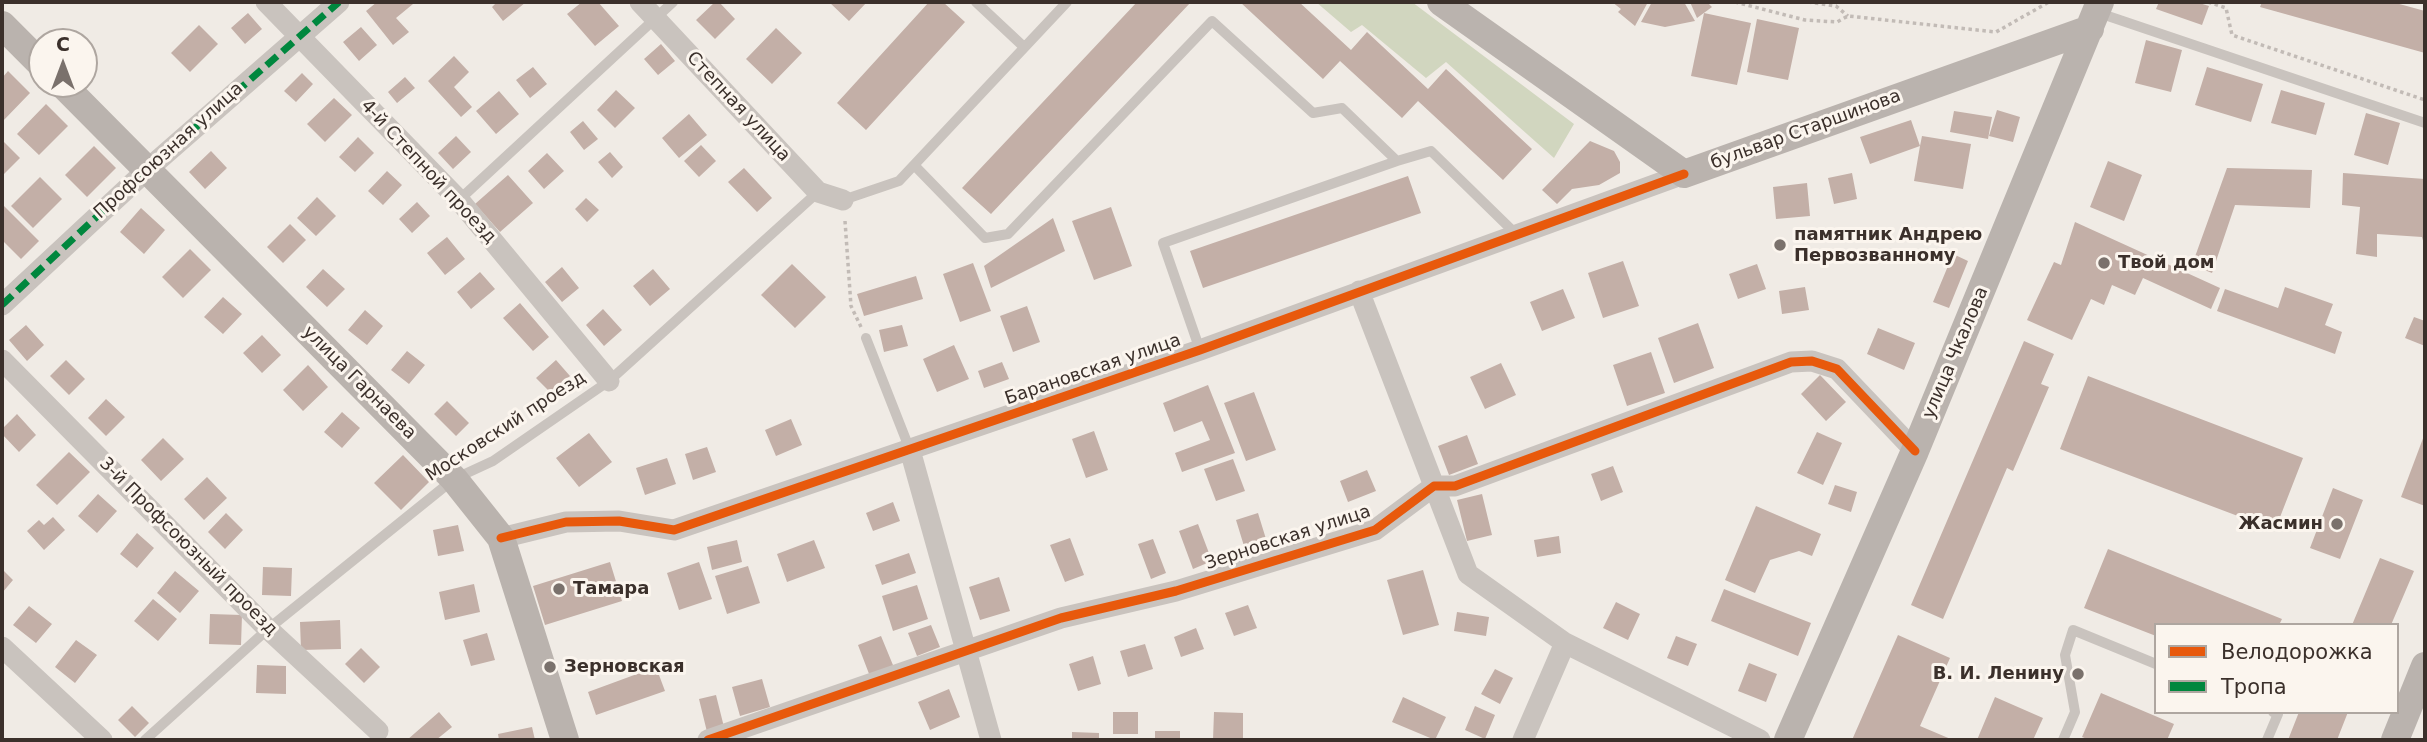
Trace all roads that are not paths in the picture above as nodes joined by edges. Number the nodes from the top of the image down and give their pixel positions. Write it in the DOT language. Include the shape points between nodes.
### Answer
graph roads {
  1 [pos="266,2"];
  2 [pos="339,2"];
  3 [pos="640,2"];
  4 [pos="673,2"];
  5 [pos="976,2"];
  6 [pos="1067,2"];
  7 [pos="1441,2"];
  8 [pos="2096,14"];
  9 [pos="654,18"];
  10 [pos="2,25"];
  11 [pos="297,36"];
  12 [pos="1024,47"];
  13 [pos="28,51"];
  14 [pos="76,98"];
  15 [pos="2425,122"];
  16 [pos="1397,161"];
  17 [pos="914,166"];
  18 [pos="148,169"];
  19 [pos="1684,174"];
  20 [pos="818,192"];
  21 [pos="459,200"];
  22 [pos="843,200"];
  23 [pos="1516,234"];
  24 [pos="1359,291"];
  25 [pos="2,305"];
  26 [pos="866,338"];
  27 [pos="1200,350"];
  28 [pos="2,360"];
  29 [pos="609,381"];
  30 [pos="910,450"];
  31 [pos="1915,451"];
  32 [pos="454,479"];
  33 [pos="1434,486"];
  34 [pos="501,537"];
  35 [pos="268,629"];
  36 [pos="1565,643"];
  37 [pos="2,647"];
  38 [pos="969,652"];
  39 [pos="2154,663"];
  40 [pos="2425,666"];
  41 [pos="2278,714"];
  42 [pos="378,731"];
  43 [pos="102,740"];
  44 [pos="145,740"];
  45 [pos="565,740"];
  46 [pos="708,740"];
  47 [pos="991,740"];
  48 [pos="1523,740"];
  49 [pos="1760,740"];
  50 [pos="1788,740"];
  51 [pos="2063,740"];
  52 [pos="2267,740"];
  53 [pos="2395,740"];
  1 -- 11 [label="street, 4-й Степной проезд"];
  2 -- 11 [label="street, Профсоюзная улица"];
  3 -- 9 [label="street, Степная улица"];
  4 -- 9 [label="lane"];
  5 -- 12 [label="lane"];
  6 -- 12 [label="lane"];
  7 -- 19 [label="street"];
  8 -- 15 [label="lane"];
  8 -- 19 [label="street, бульвар Старшинова"];
  8 -- 31 [label="street, улица Чкалова"];
  9 -- 20 [label="street, Степная улица"];
  9 -- 21 [label="lane"];
  10 -- 13 [label="street"];
  11 -- 18 [label="street, Профсоюзная улица"];
  11 -- 21 [label="street, 4-й Степной проезд"];
  12 -- 17 [label="lane"];
  14 -- 18 [label="street, улица Гарнаева"];
  16 -- 17 [label="lane" via="1342,108 1313,113 1212,21 1008,234 985,238"];
  16 -- 23 [label="lane" via="1431,151"];
  16 -- 27 [label="lane" via="1163,243"];
  17 -- 22 [label="lane" via="899,181"];
  18 -- 25 [label="street, Профсоюзная улица"];
  18 -- 32 [label="street, улица Гарнаева"];
  19 -- 23 [label="street, Барановская улица"];
  20 -- 22 [label="street, Степная улица"];
  20 -- 29 [label="lane, Московский проезд"];
  21 -- 29 [label="street, 4-й Степной проезд"];
  23 -- 24 [label="street, Барановская улица"];
  24 -- 27 [label="street, Барановская улица"];
  24 -- 33 [label="street"];
  26 -- 30 [label="lane"];
  27 -- 30 [label="street, Барановская улица"];
  28 -- 35 [label="street, 3-й Профсоюзный проезд"];
  29 -- 32 [label="lane, Московский проезд" via="493,461"];
  30 -- 34 [label="street, Барановская улица" via="674,530 618,521 566,522"];
  30 -- 38 [label="street"];
  31 -- 33 [label="street, Зерновская улица" via="1837,369 1812,361 1791,362 1455,486"];
  31 -- 50 [label="street, улица Чкалова"];
  32 -- 34 [label="street, улица Гарнаева"];
  32 -- 35 [label="lane, Московский проезд"];
  33 -- 36 [label="street" via="1468,574"];
  33 -- 38 [label="street, Зерновская улица" via="1375,530 1175,591 1061,618"];
  34 -- 45 [label="street, улица Гарнаева"];
  35 -- 42 [label="street, 3-й Профсоюзный проезд"];
  35 -- 44 [label="lane, Московский проезд"];
  36 -- 48 [label="street"];
  36 -- 49 [label="street"];
  37 -- 43 [label="street"];
  38 -- 46 [label="street, Зерновская улица"];
  38 -- 47 [label="street"];
  39 -- 51 [label="lane" via="2073,630 2065,655 2075,712"];
  40 -- 53 [label="street"];
  41 -- 52 [label="lane"];
}
